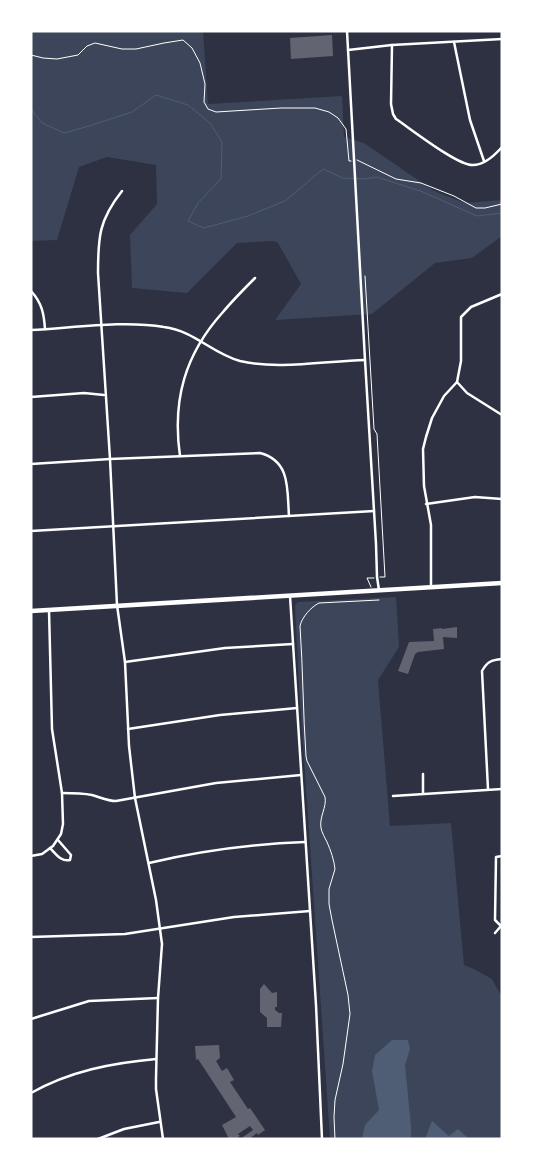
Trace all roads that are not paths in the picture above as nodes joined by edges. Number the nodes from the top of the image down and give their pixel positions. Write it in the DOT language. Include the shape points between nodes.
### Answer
graph roads {
  1 [pos="348,31"];
  2 [pos="502,39"];
  3 [pos="454,42"];
  4 [pos="392,45"];
  5 [pos="348,50"];
  6 [pos="502,147"];
  7 [pos="484,161"];
  8 [pos="122,191"];
  9 [pos="255,278"];
  10 [pos="31,291"];
  11 [pos="502,294"];
  12 [pos="101,326"];
  13 [pos="45,329"];
  14 [pos="31,330"];
  15 [pos="202,341"];
  16 [pos="365,360"];
  17 [pos="457,382"];
  18 [pos="105,395"];
  19 [pos="31,397"];
  20 [pos="502,415"];
  21 [pos="180,456"];
  22 [pos="110,459"];
  23 [pos="31,464"];
  24 [pos="502,499"];
  25 [pos="426,504"];
  26 [pos="374,511"];
  27 [pos="289,516"];
  28 [pos="114,526"];
  29 [pos="31,532"];
  30 [pos="502,583"];
  31 [pos="431,586"];
  32 [pos="379,590"];
  33 [pos="290,595"];
  34 [pos="116,605"];
  35 [pos="49,610"];
  36 [pos="31,611"];
  37 [pos="293,644"];
  38 [pos="502,659"];
  39 [pos="125,662"];
  40 [pos="297,708"];
  41 [pos="128,729"];
  42 [pos="423,774"];
  43 [pos="301,775"];
  44 [pos="488,789"];
  45 [pos="502,789"];
  46 [pos="62,793"];
  47 [pos="423,794"];
  48 [pos="393,796"];
  49 [pos="135,798"];
  50 [pos="58,840"];
  51 [pos="305,842"];
  52 [pos="50,848"];
  53 [pos="31,856"];
  54 [pos="502,856"];
  55 [pos="149,863"];
  56 [pos="310,911"];
  57 [pos="501,926"];
  58 [pos="160,929"];
  59 [pos="495,933"];
  60 [pos="31,937"];
  61 [pos="158,998"];
  62 [pos="31,1019"];
  63 [pos="156,1059"];
  64 [pos="31,1093"];
  65 [pos="160,1122"];
  66 [pos="98,1139"];
  67 [pos="163,1139"];
  68 [pos="322,1139"];
  1 -- 5 [label="street"];
  2 -- 3 [label="street"];
  3 -- 4 [label="street"];
  3 -- 7 [label="street" via="470,120"];
  4 -- 5 [label="street"];
  4 -- 7 [label="street" via="391,104 396,119 456,160 471,166"];
  5 -- 16 [label="street"];
  6 -- 7 [label="street"];
  8 -- 12 [label="street" via="107,212 100,236"];
  9 -- 15 [label="street" via="222,312"];
  10 -- 13 [label="street" via="42,309"];
  11 -- 17 [label="street" via="471,306 462,317"];
  12 -- 13 [label="street"];
  12 -- 15 [label="street" via="164,326"];
  12 -- 18 [label="street"];
  13 -- 14 [label="street"];
  15 -- 16 [label="street" via="223,354 253,363 279,365"];
  15 -- 21 [label="street" via="185,374 180,398"];
  16 -- 26 [label="street"];
  17 -- 20 [label="street" via="467,393"];
  17 -- 25 [label="street" via="438,407 426,437 423,469"];
  18 -- 19 [label="street" via="84,393"];
  18 -- 22 [label="street"];
  21 -- 22 [label="street"];
  21 -- 27 [label="street" via="260,452 267,455 278,463 285,475"];
  22 -- 23 [label="street"];
  22 -- 28 [label="street"];
  24 -- 25 [label="street" via="475,497"];
  25 -- 31 [label="street" via="431,525"];
  26 -- 27 [label="street"];
  26 -- 32 [label="street"];
  27 -- 28 [label="street"];
  28 -- 29 [label="street"];
  28 -- 34 [label="street"];
  30 -- 31 [label="main road"];
  31 -- 32 [label="main road"];
  32 -- 33 [label="main road"];
  33 -- 34 [label="main road"];
  33 -- 37 [label="street"];
  34 -- 35 [label="main road"];
  34 -- 39 [label="street"];
  35 -- 36 [label="main road"];
  35 -- 46 [label="street" via="52,729"];
  37 -- 39 [label="street" via="225,648"];
  37 -- 40 [label="street"];
  38 -- 44 [label="street" via="486,664 482,671"];
  39 -- 41 [label="street"];
  40 -- 41 [label="street" via="220,715"];
  40 -- 43 [label="street"];
  41 -- 49 [label="street"];
  42 -- 47 [label="street"];
  43 -- 49 [label="street" via="216,783"];
  43 -- 51 [label="street"];
  44 -- 45 [label="street"];
  44 -- 47 [label="street"];
  46 -- 49 [label="street" via="83,793 108,801"];
  46 -- 50 [label="street" via="63,824"];
  47 -- 48 [label="street"];
  49 -- 55 [label="street"];
  50 -- 52 [label="street"];
  50 -- 52 [label="street" via="71,856 70,860 62,860"];
  51 -- 55 [label="street" via="207,851"];
  51 -- 56 [label="street"];
  52 -- 53 [label="street"];
  54 -- 57 [label="street" via="496,857 495,920"];
  55 -- 58 [label="street"];
  56 -- 58 [label="street"];
  56 -- 68 [label="street"];
  57 -- 59 [label="street"];
  58 -- 60 [label="street" via="125,934"];
  58 -- 61 [label="street"];
  61 -- 62 [label="street" via="88,1001"];
  61 -- 63 [label="street"];
  63 -- 64 [label="street" via="87,1070 56,1080"];
  63 -- 65 [label="street"];
  65 -- 66 [label="street" via="124,1129"];
  65 -- 67 [label="street"];
}
